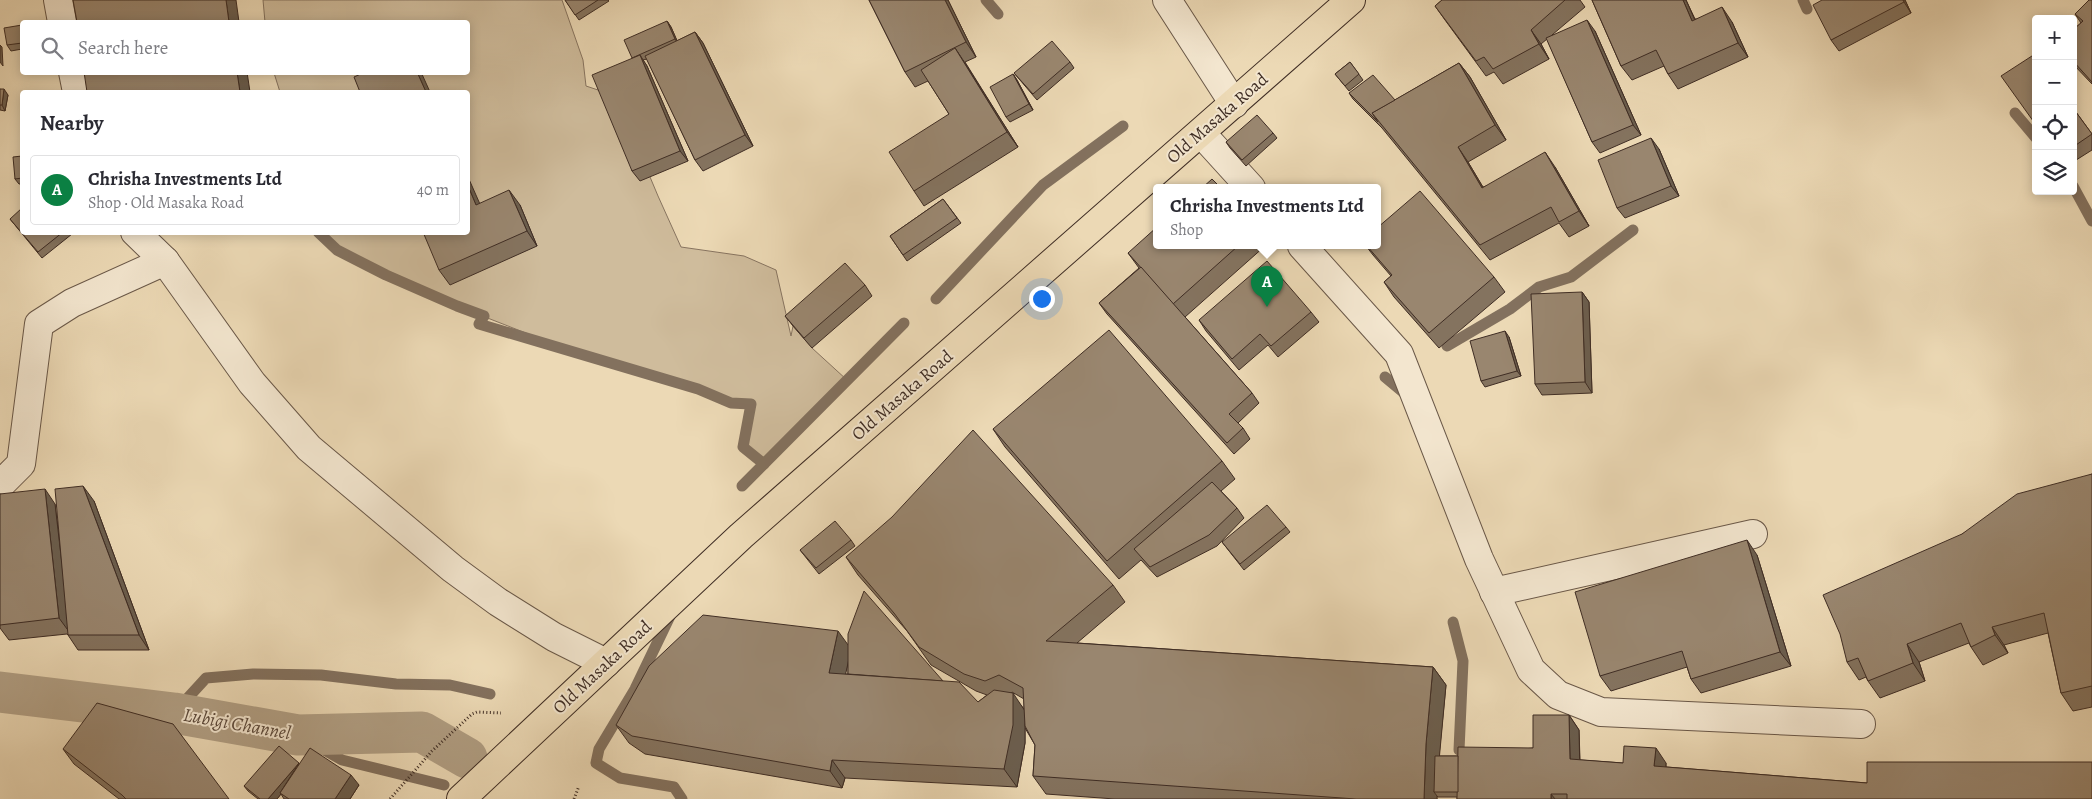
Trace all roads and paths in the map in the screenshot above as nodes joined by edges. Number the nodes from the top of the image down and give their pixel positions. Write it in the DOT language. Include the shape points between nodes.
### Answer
graph roads {
  1 [pos="58,0"];
  2 [pos="1167,0"];
  3 [pos="1351,0"];
  4 [pos="62,20"];
  5 [pos="74,75"];
  6 [pos="77,90"];
  7 [pos="1234,104"];
  8 [pos="1201,133"];
  9 [pos="1247,184"];
  10 [pos="138,235"];
  11 [pos="1305,249"];
  12 [pos="165,261"];
  13 [pos="0,485"];
  14 [pos="1753,534"];
  15 [pos="1494,592"];
  16 [pos="606,663"];
  17 [pos="1861,724"];
  18 [pos="453,730"];
  19 [pos="579,786"];
  20 [pos="390,799"];
  21 [pos="461,799"];
  22 [pos="574,799"];
  1 -- 4 [label="street"];
  2 -- 7 [label="street"];
  3 -- 7 [label="main road, Old Masaka Road"];
  5 -- 6 [label="street"];
  7 -- 8 [label="main road, Old Masaka Road"];
  8 -- 9 [label="street"];
  8 -- 16 [label="main road, Old Masaka Road" via="741,536"];
  10 -- 12 [label="street"];
  11 -- 15 [label="street" via="1399,354"];
  12 -- 13 [label="street" via="72,303 39,324 21,464"];
  12 -- 16 [label="street" via="252,383 309,448 453,569 498,602 554,638"];
  14 -- 15 [label="street"];
  15 -- 17 [label="street" via="1531,670 1558,695 1601,712"];
  16 -- 21 [label="main road, Old Masaka Road"];
  18 -- 20 [label="path"];
  19 -- 22 [label="path"];
}
